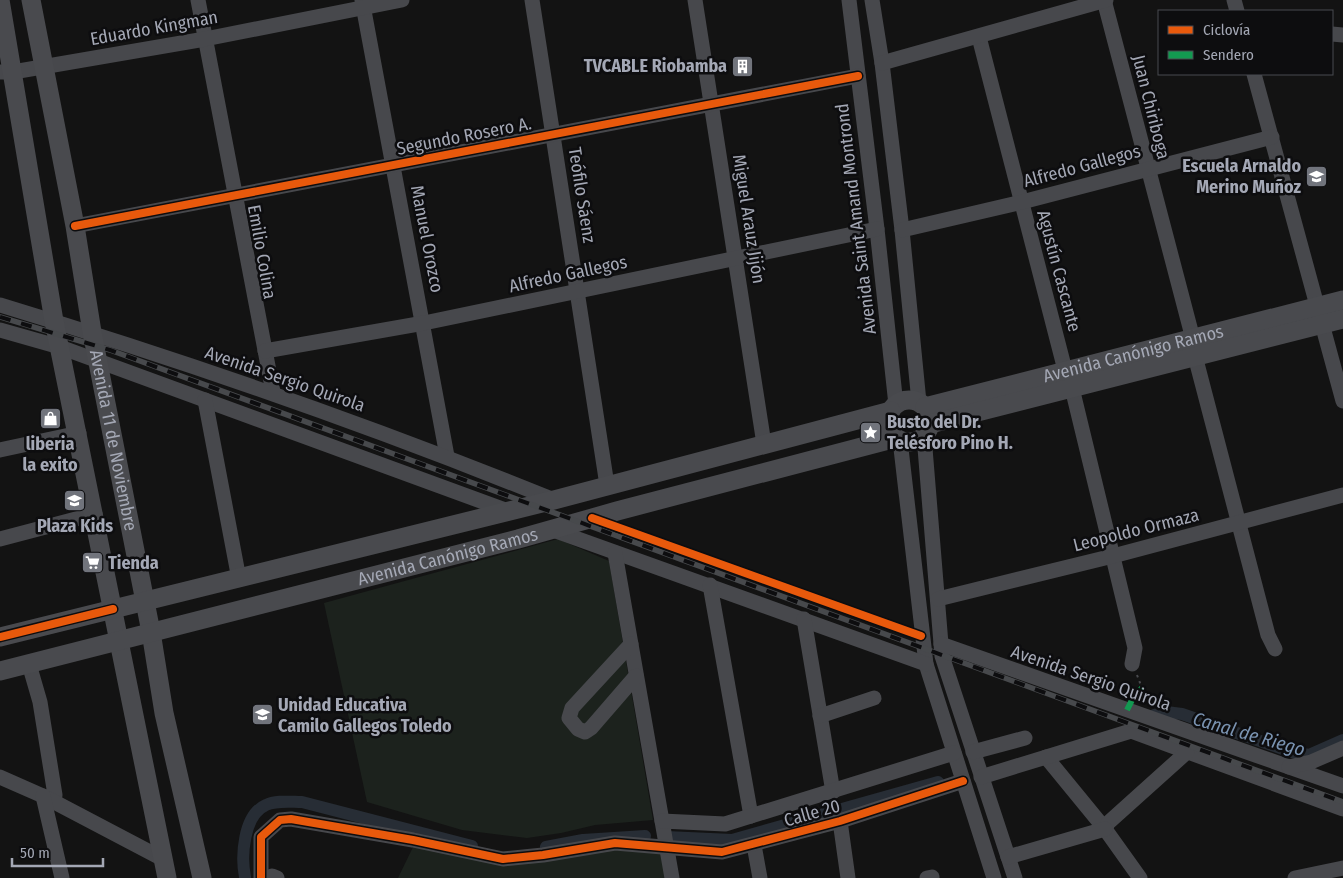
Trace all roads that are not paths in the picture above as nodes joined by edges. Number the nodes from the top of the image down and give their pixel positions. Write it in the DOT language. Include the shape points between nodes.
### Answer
graph roads {
  1 [pos="0,0"];
  2 [pos="32,0"];
  3 [pos="198,0"];
  4 [pos="402,0"];
  5 [pos="532,0"];
  6 [pos="695,0"];
  7 [pos="849,0"];
  8 [pos="872,0"];
  9 [pos="1105,0"];
  10 [pos="363,4"];
  11 [pos="979,37"];
  12 [pos="206,39"];
  13 [pos="882,63"];
  14 [pos="45,67"];
  15 [pos="7,72"];
  16 [pos="1254,75"];
  17 [pos="858,76"];
  18 [pos="711,104"];
  19 [pos="554,134"];
  20 [pos="1272,137"];
  21 [pos="394,165"];
  22 [pos="1147,168"];
  23 [pos="236,195"];
  24 [pos="1022,202"];
  25 [pos="75,226"];
  26 [pos="877,229"];
  27 [pos="902,230"];
  28 [pos="736,258"];
  29 [pos="578,290"];
  30 [pos="1343,300"];
  31 [pos="0,305"];
  32 [pos="1321,316"];
  33 [pos="1343,319"];
  34 [pos="54,321"];
  35 [pos="424,323"];
  36 [pos="0,330"];
  37 [pos="92,332"];
  38 [pos="60,348"];
  39 [pos="1194,348"];
  40 [pos="265,350"];
  41 [pos="98,362"];
  42 [pos="1069,379"];
  43 [pos="273,392"];
  44 [pos="205,400"];
  45 [pos="1343,401"];
  46 [pos="893,408"];
  47 [pos="924,417"];
  48 [pos="78,433"];
  49 [pos="898,439"];
  50 [pos="764,444"];
  51 [pos="0,450"];
  52 [pos="446,456"];
  53 [pos="606,485"];
  54 [pos="1343,495"];
  55 [pos="554,500"];
  56 [pos="508,511"];
  57 [pos="95,514"];
  58 [pos="1239,523"];
  59 [pos="552,530"];
  60 [pos="518,539"];
  61 [pos="0,540"];
  62 [pos="615,553"];
  63 [pos="1113,556"];
  64 [pos="239,579"];
  65 [pos="710,585"];
  66 [pos="938,599"];
  67 [pos="143,602"];
  68 [pos="113,609"];
  69 [pos="804,619"];
  70 [pos="151,632"];
  71 [pos="0,637"];
  72 [pos="120,641"];
  73 [pos="631,644"];
  74 [pos="941,644"];
  75 [pos="1275,649"];
  76 [pos="29,664"];
  77 [pos="926,664"];
  78 [pos="0,671"];
  79 [pos="1135,671"];
  80 [pos="636,676"];
  81 [pos="874,698"];
  82 [pos="820,716"];
  83 [pos="1026,738"];
  84 [pos="1343,748"];
  85 [pos="973,752"];
  86 [pos="1187,752"];
  87 [pos="954,753"];
  88 [pos="1046,757"];
  89 [pos="1287,767"];
  90 [pos="0,777"];
  91 [pos="981,777"];
  92 [pos="963,781"];
  93 [pos="1343,786"];
  94 [pos="833,792"];
  95 [pos="48,799"];
  96 [pos="1343,809"];
  97 [pos="751,816"];
  98 [pos="662,820"];
  99 [pos="840,821"];
  100 [pos="1105,829"];
  101 [pos="754,845"];
  102 [pos="666,846"];
  103 [pos="1008,857"];
  104 [pos="161,858"];
  105 [pos="1343,868"];
  106 [pos="1343,874"];
  107 [pos="62,878"];
  108 [pos="167,878"];
  109 [pos="202,878"];
  110 [pos="261,878"];
  111 [pos="268,878"];
  112 [pos="277,878"];
  113 [pos="672,878"];
  114 [pos="760,878"];
  115 [pos="848,878"];
  116 [pos="994,878"];
  117 [pos="1015,878"];
  118 [pos="1140,878"];
  119 [pos="1294,878"];
  120 [pos="1342,878"];
  1 -- 15 [label="main road, Avenida 11 de Noviembre"];
  2 -- 14 [label="main road, Avenida 11 de Noviembre"];
  3 -- 12 [label="street, Emilio Colina"];
  4 -- 10 [label="street, Eduardo Kingman"];
  5 -- 19 [label="street, Teófilo Sáenz"];
  6 -- 18 [label="street, Miguel Arauz Jijón"];
  7 -- 17 [label="street, Avenida Saint Amand Montrond"];
  8 -- 13 [label="street"];
  9 -- 11 [label="street"];
  9 -- 22 [label="street, Juan Chiriboga"];
  10 -- 12 [label="street, Eduardo Kingman"];
  10 -- 21 [label="street, Manuel Orozco"];
  11 -- 13 [label="street"];
  11 -- 24 [label="street, Agustín Cascante"];
  12 -- 14 [label="street, Eduardo Kingman"];
  12 -- 23 [label="street, Emilio Colina"];
  13 -- 27 [label="street"];
  14 -- 15 [label="street, Eduardo Kingman"];
  14 -- 25 [label="main road, Avenida 11 de Noviembre"];
  15 -- 34 [label="main road, Avenida 11 de Noviembre"];
  16 -- 20 [label="street"];
  17 -- 18 [label="street, Segundo Rosero A."];
  17 -- 26 [label="street, Avenida Saint Amand Montrond"];
  18 -- 19 [label="street, Segundo Rosero A."];
  18 -- 28 [label="street, Miguel Arauz Jijón"];
  19 -- 21 [label="street, Segundo Rosero A."];
  19 -- 29 [label="street, Teófilo Sáenz"];
  20 -- 22 [label="street, Alfredo Gallegos"];
  20 -- 32 [label="street"];
  21 -- 23 [label="street, Segundo Rosero A."];
  21 -- 35 [label="street, Manuel Orozco"];
  22 -- 24 [label="street, Alfredo Gallegos"];
  22 -- 39 [label="street, Juan Chiriboga"];
  23 -- 25 [label="street, Segundo Rosero A."];
  23 -- 40 [label="street, Emilio Colina"];
  24 -- 27 [label="street, Alfredo Gallegos"];
  24 -- 42 [label="street, Agustín Cascante"];
  25 -- 37 [label="main road, Avenida 11 de Noviembre"];
  26 -- 28 [label="street, Alfredo Gallegos"];
  26 -- 46 [label="street, Avenida Saint Amand Montrond"];
  27 -- 47 [label="street"];
  28 -- 29 [label="street, Alfredo Gallegos"];
  28 -- 50 [label="street, Miguel Arauz Jijón"];
  29 -- 35 [label="street, Alfredo Gallegos"];
  29 -- 53 [label="street, Teófilo Sáenz"];
  30 -- 32 [label="main road, Avenida Canónigo Ramos"];
  31 -- 34 [label="street, Avenida Sergio Quirola"];
  32 -- 33 [label="main road, Avenida Canónigo Ramos"];
  32 -- 39 [label="main road, Avenida Canónigo Ramos"];
  32 -- 45 [label="street"];
  34 -- 37 [label="street, Avenida Sergio Quirola"];
  34 -- 38 [label="main road, Avenida 11 de Noviembre"];
  35 -- 40 [label="street, Alfredo Gallegos"];
  35 -- 52 [label="street, Manuel Orozco"];
  36 -- 38 [label="street"];
  37 -- 41 [label="main road, Avenida 11 de Noviembre"];
  37 -- 43 [label="street, Avenida Sergio Quirola"];
  38 -- 41 [label="street"];
  38 -- 48 [label="main road, Avenida 11 de Noviembre"];
  39 -- 42 [label="main road, Avenida Canónigo Ramos"];
  39 -- 58 [label="street, Juan Chiriboga"];
  40 -- 43 [label="street, Emilio Colina"];
  41 -- 44 [label="street"];
  41 -- 67 [label="main road, Avenida 11 de Noviembre"];
  42 -- 47 [label="main road, Avenida Canónigo Ramos"];
  42 -- 63 [label="street, Agustín Cascante"];
  43 -- 52 [label="street, Avenida Sergio Quirola"];
  44 -- 56 [label="street"];
  44 -- 64 [label="street"];
  46 -- 47 [label="main road, Avenida Canónigo Ramos" via="909,400"];
  46 -- 49 [label="main road" via="888,425"];
  46 -- 50 [label="main road, Avenida Canónigo Ramos"];
  47 -- 49 [label="main road, Avenida Canónigo Ramos" via="912,442"];
  47 -- 66 [label="street"];
  48 -- 51 [label="street"];
  48 -- 57 [label="main road, Avenida 11 de Noviembre"];
  49 -- 59 [label="main road, Avenida Canónigo Ramos"];
  49 -- 77 [label="street"];
  50 -- 53 [label="main road, Avenida Canónigo Ramos"];
  52 -- 55 [label="street, Avenida Sergio Quirola"];
  53 -- 55 [label="main road, Avenida Canónigo Ramos"];
  54 -- 58 [label="street, Leopoldo Ormaza"];
  55 -- 56 [label="main road, Avenida Canónigo Ramos"];
  56 -- 60 [label="main road"];
  56 -- 64 [label="main road, Avenida Canónigo Ramos"];
  57 -- 61 [label="street"];
  57 -- 68 [label="main road, Avenida 11 de Noviembre"];
  58 -- 63 [label="street, Leopoldo Ormaza"];
  58 -- 75 [label="street, Juan Chiriboga" via="1268,635"];
  59 -- 60 [label="main road, Avenida Canónigo Ramos"];
  59 -- 62 [label="street"];
  60 -- 70 [label="main road, Avenida Canónigo Ramos"];
  62 -- 65 [label="street"];
  62 -- 73 [label="street"];
  63 -- 66 [label="street, Leopoldo Ormaza"];
  63 -- 79 [label="street, Agustín Cascante" via="1135,648"];
  64 -- 67 [label="main road, Avenida Canónigo Ramos"];
  65 -- 69 [label="street"];
  65 -- 97 [label="street"];
  66 -- 74 [label="street"];
  67 -- 68 [label="main road, Avenida Canónigo Ramos"];
  67 -- 70 [label="main road, Avenida 11 de Noviembre"];
  68 -- 71 [label="main road, Avenida Canónigo Ramos"];
  68 -- 72 [label="main road, Avenida 11 de Noviembre"];
  69 -- 77 [label="street"];
  69 -- 82 [label="street"];
  70 -- 72 [label="main road, Avenida Canónigo Ramos"];
  70 -- 109 [label="main road, Avenida 11 de Noviembre" via="164,713"];
  72 -- 76 [label="main road, Avenida Canónigo Ramos"];
  72 -- 104 [label="main road, Avenida 11 de Noviembre"];
  73 -- 80 [label="street"];
  73 -- 80 [label="street" via="572,708 569,718 573,724 585,732 591,728"];
  74 -- 85 [label="street"];
  74 -- 89 [label="street, Avenida Sergio Quirola"];
  76 -- 78 [label="main road, Avenida Canónigo Ramos"];
  76 -- 95 [label="street" via="40,702 55,795"];
  77 -- 87 [label="street"];
  80 -- 98 [label="street"];
  81 -- 82 [label="street"];
  82 -- 94 [label="street"];
  83 -- 85 [label="street"];
  84 -- 89 [label="street" via="1310,762"];
  85 -- 91 [label="street"];
  86 -- 88 [label="street, Avenida Sergio Quirola" via="1132,731"];
  86 -- 96 [label="street, Avenida Sergio Quirola"];
  86 -- 100 [label="street"];
  87 -- 92 [label="street"];
  87 -- 94 [label="street, Calle 20"];
  88 -- 91 [label="street"];
  88 -- 100 [label="street"];
  89 -- 93 [label="street, Avenida Sergio Quirola"];
  90 -- 95 [label="street"];
  91 -- 103 [label="street"];
  92 -- 99 [label="street, Calle 20"];
  92 -- 116 [label="street"];
  94 -- 97 [label="street, Calle 20"];
  95 -- 104 [label="street"];
  95 -- 107 [label="street"];
  97 -- 98 [label="street, Calle 20" via="725,824"];
  98 -- 102 [label="street"];
  99 -- 101 [label="street, Calle 20"];
  99 -- 115 [label="street"];
  100 -- 103 [label="street"];
  100 -- 118 [label="street"];
  101 -- 102 [label="street, Calle 20" via="722,852"];
  101 -- 114 [label="street"];
  102 -- 110 [label="street, Calle 20" via="615,843 503,858 291,819 280,820 261,837"];
  102 -- 113 [label="street"];
  103 -- 117 [label="street"];
  104 -- 108 [label="main road, Avenida 11 de Noviembre"];
  105 -- 119 [label="street"];
  106 -- 120 [label="street"];
  111 -- 112 [label="street"];
}
